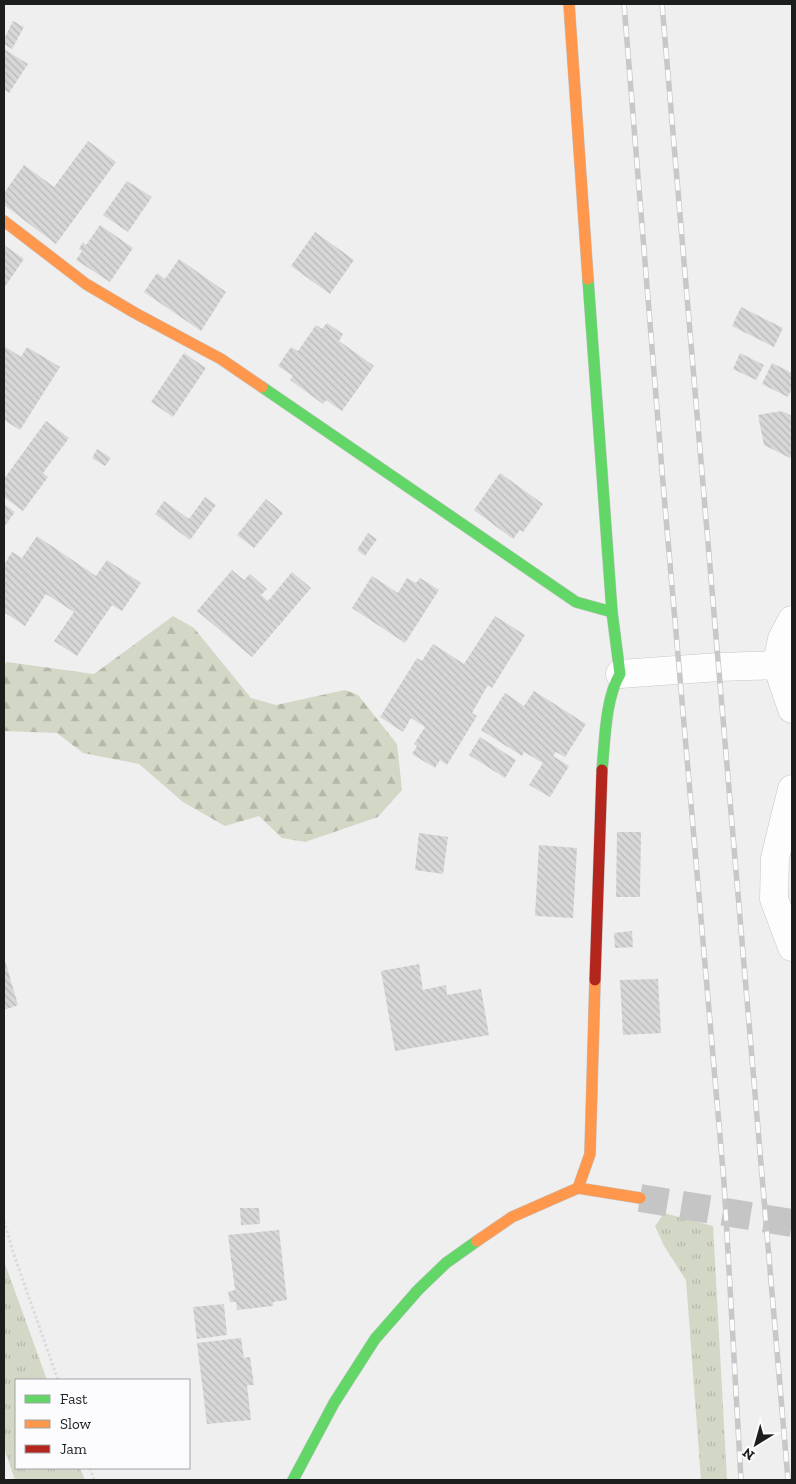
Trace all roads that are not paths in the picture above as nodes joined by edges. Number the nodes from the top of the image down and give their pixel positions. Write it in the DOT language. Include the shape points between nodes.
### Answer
graph roads {
  1 [pos="569,4"];
  2 [pos="4,221"];
  3 [pos="612,612"];
  4 [pos="792,620"];
  5 [pos="777,665"];
  6 [pos="620,674"];
  7 [pos="792,709"];
  8 [pos="792,789"];
  9 [pos="792,947"];
  10 [pos="578,1188"];
  11 [pos="640,1198"];
  12 [pos="293,1480"];
  1 -- 3 [label="street"];
  2 -- 3 [label="street" via="86,284 221,359 576,602"];
  3 -- 6 [label="street"];
  4 -- 5 [label="street" via="782,639"];
  5 -- 6 [label="street"];
  5 -- 7 [label="street"];
  6 -- 10 [label="street" via="609,707 601,778 590,1154"];
  8 -- 9 [label="street" via="775,858 774,899"];
  10 -- 11 [label="street"];
  10 -- 12 [label="street" via="512,1218 446,1263 418,1290 375,1339 334,1403"];
}
